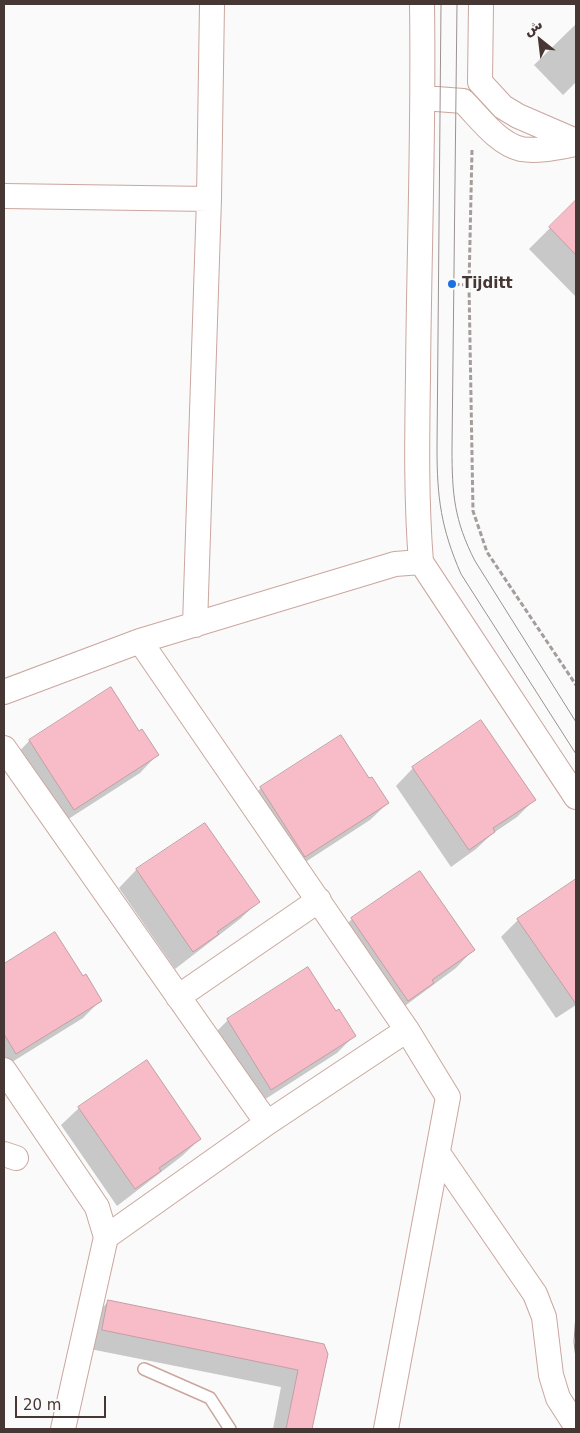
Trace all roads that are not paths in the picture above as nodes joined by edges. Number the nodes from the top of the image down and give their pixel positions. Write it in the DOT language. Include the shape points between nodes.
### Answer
graph roads {
  1 [pos="212,4"];
  2 [pos="422,4"];
  3 [pos="481,4"];
  4 [pos="480,82"];
  5 [pos="423,98"];
  6 [pos="464,101"];
  7 [pos="576,142"];
  8 [pos="4,196"];
  9 [pos="209,200"];
  10 [pos="421,562"];
  11 [pos="195,625"];
  12 [pos="140,641"];
  13 [pos="4,692"];
  14 [pos="4,748"];
  15 [pos="576,798"];
  16 [pos="319,900"];
  17 [pos="178,997"];
  18 [pos="407,1030"];
  19 [pos="4,1070"];
  20 [pos="266,1123"];
  21 [pos="438,1153"];
  22 [pos="106,1237"];
  23 [pos="144,1369"];
  24 [pos="576,1426"];
  25 [pos="63,1429"];
  26 [pos="230,1429"];
  27 [pos="386,1429"];
  1 -- 9 [label="street"];
  2 -- 5 [label="street"];
  3 -- 4 [label="street"];
  4 -- 6 [label="street"];
  4 -- 7 [label="street" via="503,107"];
  5 -- 6 [label="street"];
  5 -- 10 [label="street" via="416,501"];
  6 -- 7 [label="street" via="496,133 521,149"];
  8 -- 9 [label="street"];
  9 -- 11 [label="street"];
  10 -- 11 [label="street" via="395,564"];
  10 -- 15 [label="street"];
  11 -- 12 [label="street"];
  12 -- 13 [label="street"];
  12 -- 16 [label="street"];
  14 -- 17 [label="street"];
  16 -- 17 [label="street"];
  16 -- 18 [label="street"];
  17 -- 20 [label="street"];
  18 -- 20 [label="street"];
  18 -- 21 [label="street" via="448,1098"];
  19 -- 22 [label="street" via="97,1207"];
  20 -- 22 [label="street"];
  21 -- 24 [label="street" via="535,1294 544,1317 553,1382 558,1398"];
  21 -- 27 [label="street"];
  22 -- 25 [label="street"];
  23 -- 26 [label="lane" via="210,1398"];
}
